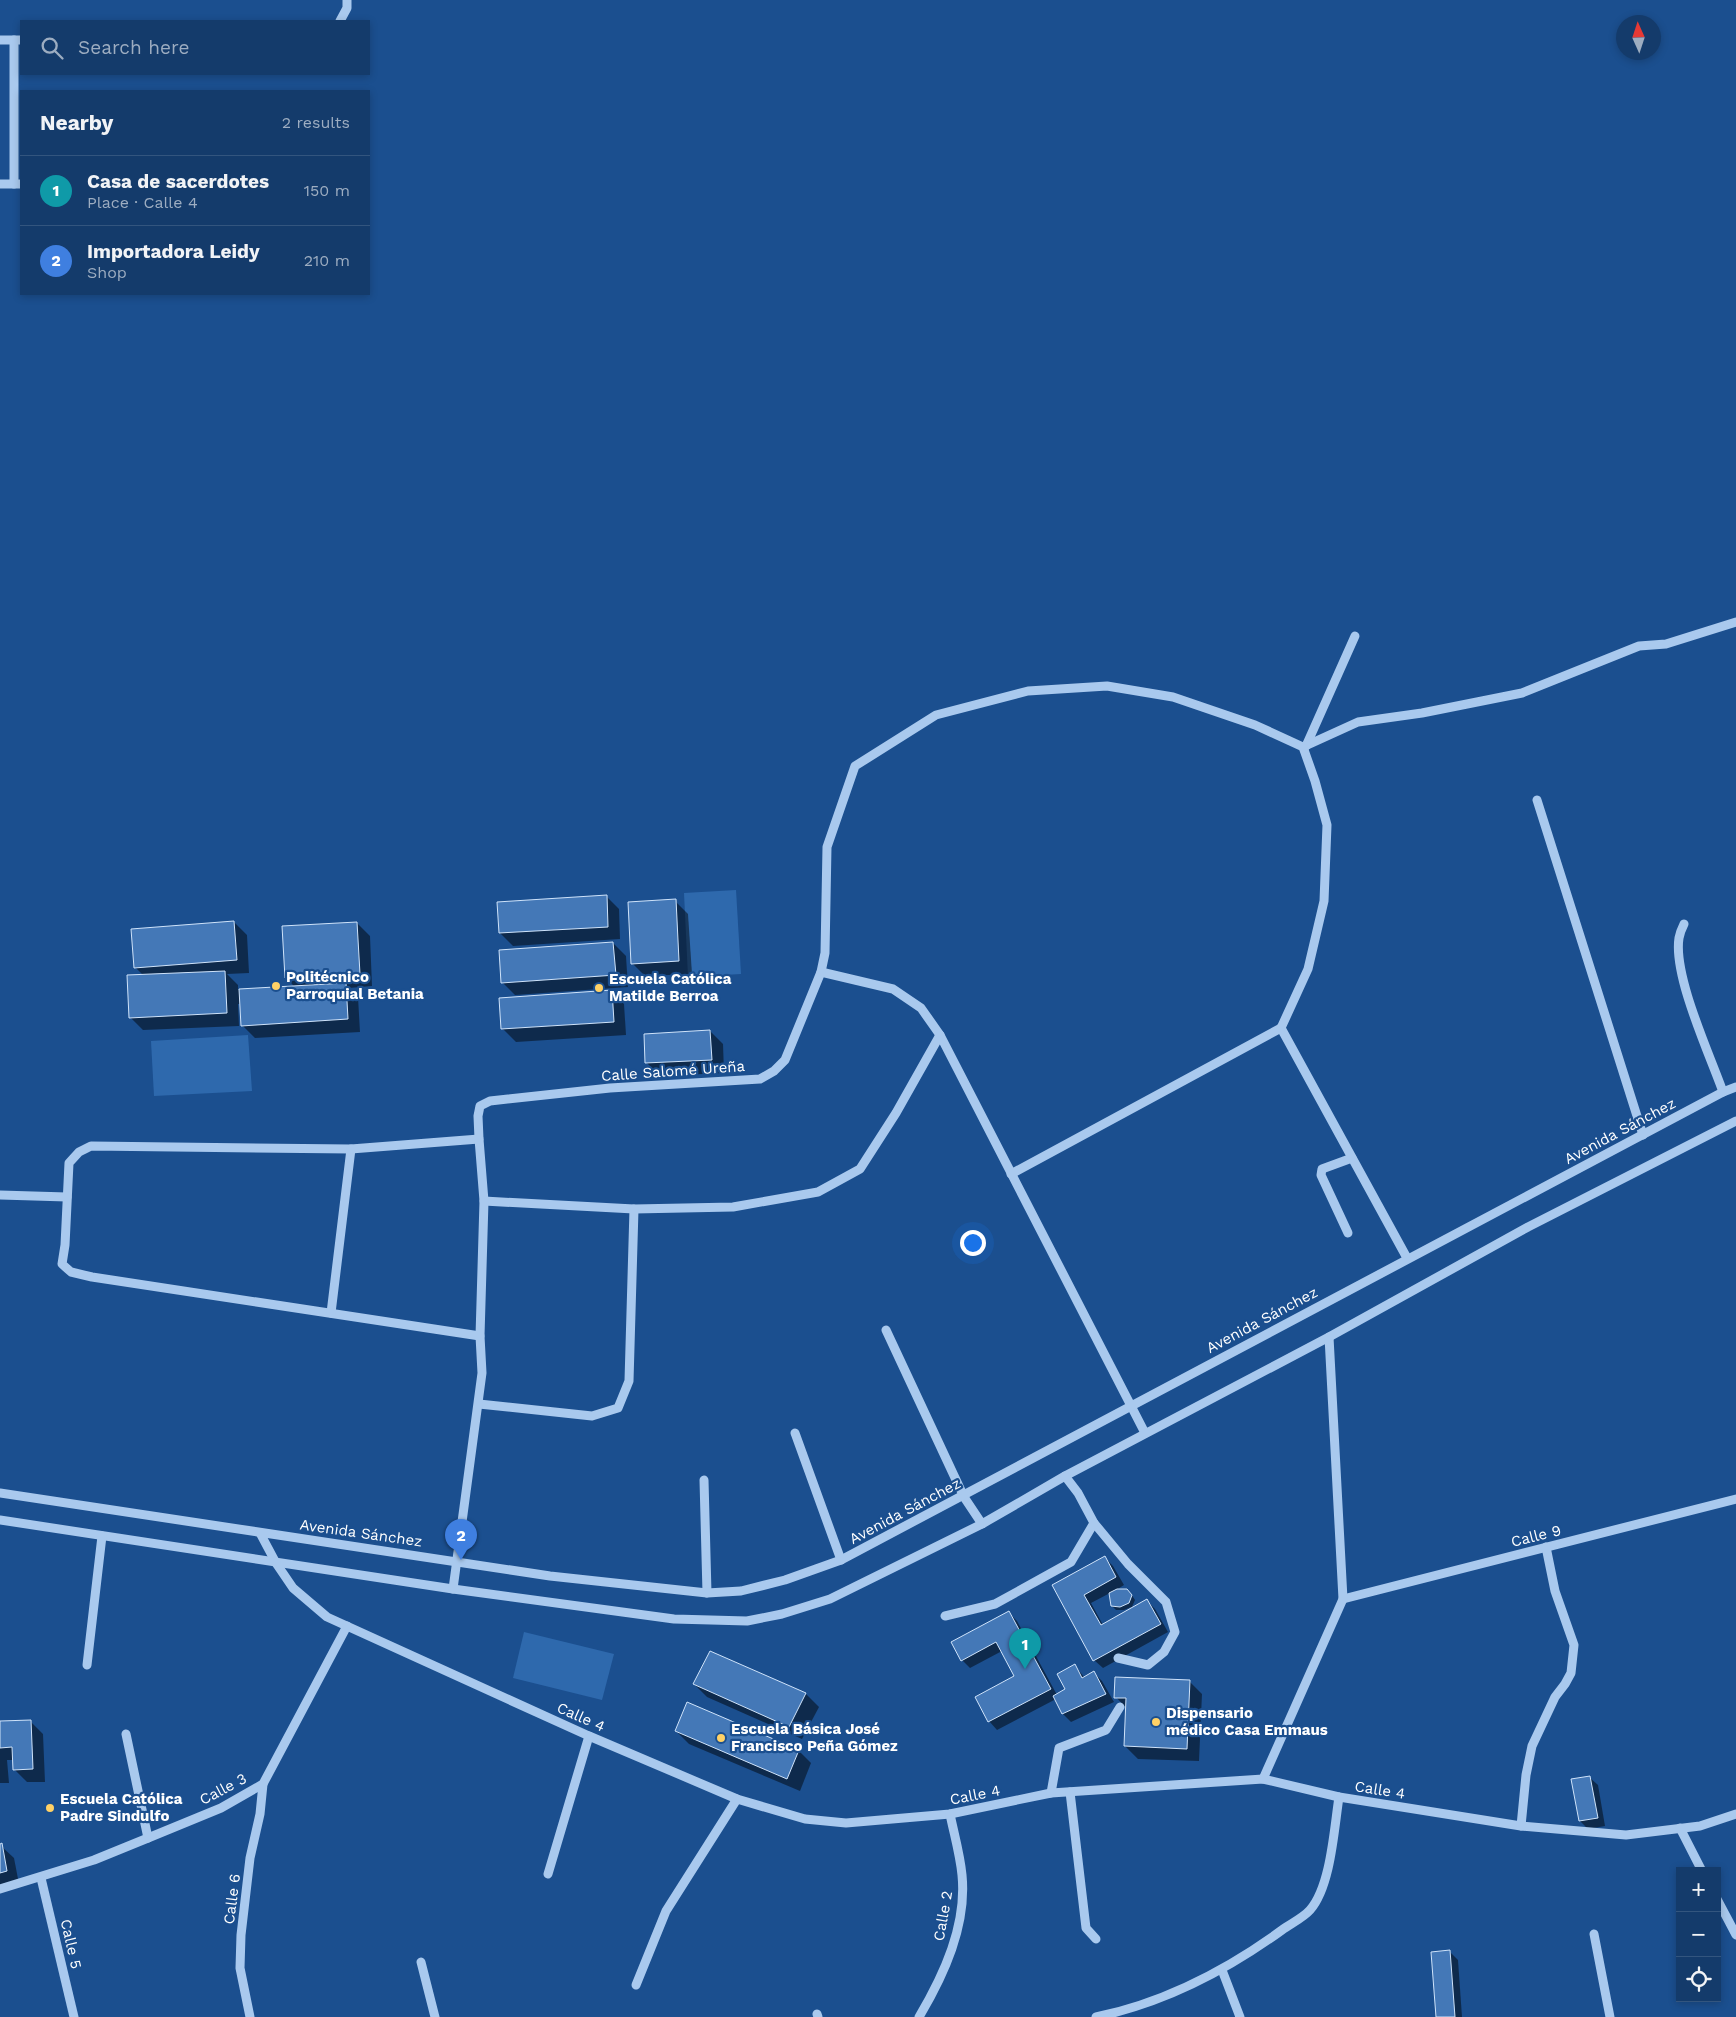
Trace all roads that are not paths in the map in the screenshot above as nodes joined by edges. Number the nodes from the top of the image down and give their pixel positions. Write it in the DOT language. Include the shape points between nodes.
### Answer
graph roads {
  1 [pos="348,0"];
  2 [pos="341,20"];
  3 [pos="0,40"];
  4 [pos="18,40"];
  5 [pos="0,184"];
  6 [pos="17,184"];
  7 [pos="1736,622"];
  8 [pos="1355,636"];
  9 [pos="1304,746"];
  10 [pos="1537,800"];
  11 [pos="1684,924"];
  12 [pos="821,972"];
  13 [pos="1281,1028"];
  14 [pos="940,1036"];
  15 [pos="1736,1087"];
  16 [pos="1724,1092"];
  17 [pos="1736,1121"];
  18 [pos="1643,1134"];
  19 [pos="479,1139"];
  20 [pos="352,1149"];
  21 [pos="1352,1158"];
  22 [pos="1010,1174"];
  23 [pos="0,1195"];
  24 [pos="67,1197"];
  25 [pos="484,1201"];
  26 [pos="634,1209"];
  27 [pos="1348,1233"];
  28 [pos="1407,1258"];
  29 [pos="331,1312"];
  30 [pos="886,1330"];
  31 [pos="480,1336"];
  32 [pos="1329,1337"];
  33 [pos="479,1404"];
  34 [pos="1131,1405"];
  35 [pos="795,1433"];
  36 [pos="1145,1433"];
  37 [pos="1065,1476"];
  38 [pos="704,1480"];
  39 [pos="0,1493"];
  40 [pos="964,1497"];
  41 [pos="1736,1499"];
  42 [pos="0,1520"];
  43 [pos="1094,1523"];
  44 [pos="982,1524"];
  45 [pos="260,1533"];
  46 [pos="102,1536"];
  47 [pos="1546,1547"];
  48 [pos="842,1560"];
  49 [pos="457,1561"];
  50 [pos="276,1563"];
  51 [pos="453,1589"];
  52 [pos="707,1593"];
  53 [pos="1344,1599"];
  54 [pos="945,1616"];
  55 [pos="347,1626"];
  56 [pos="1118,1658"];
  57 [pos="86,1666"];
  58 [pos="1120,1707"];
  59 [pos="126,1734"];
  60 [pos="589,1736"];
  61 [pos="1263,1779"];
  62 [pos="263,1784"];
  63 [pos="1070,1792"];
  64 [pos="1051,1793"];
  65 [pos="1338,1797"];
  66 [pos="737,1799"];
  67 [pos="950,1814"];
  68 [pos="1736,1814"];
  69 [pos="1521,1826"];
  70 [pos="1680,1828"];
  71 [pos="148,1838"];
  72 [pos="1700,1867"];
  73 [pos="548,1874"];
  74 [pos="41,1878"];
  75 [pos="0,1890"];
  76 [pos="1721,1907"];
  77 [pos="1594,1934"];
  78 [pos="1736,1935"];
  79 [pos="1096,1939"];
  80 [pos="421,1962"];
  81 [pos="1222,1970"];
  82 [pos="636,1985"];
  83 [pos="74,2017"];
  84 [pos="250,2017"];
  85 [pos="436,2017"];
  86 [pos="919,2017"];
  87 [pos="1096,2017"];
  88 [pos="1240,2017"];
  89 [pos="1610,2017"];
  1 -- 2 [label="street"];
  3 -- 4 [label="street"];
  4 -- 6 [label="street"];
  5 -- 6 [label="street"];
  7 -- 9 [label="street" via="1666,644 1639,646 1522,693 1358,722"];
  8 -- 9 [label="street"];
  9 -- 12 [label="street, Calle Salomé Ureña" via="1255,725 1173,697 1107,686 1028,691 936,715 855,766 827,847 825,953"];
  9 -- 13 [label="street" via="1327,825 1324,901 1308,969"];
  10 -- 18 [label="street"];
  11 -- 16 [label="street" via="1679,939 1682,974"];
  12 -- 14 [label="street" via="893,989 921,1008"];
  12 -- 19 [label="street, Calle Salomé Ureña" via="785,1060 760,1079 610,1088 490,1100 480,1106"];
  13 -- 21 [label="street"];
  13 -- 22 [label="street"];
  14 -- 22 [label="street"];
  14 -- 26 [label="street" via="860,1169 818,1192 734,1207"];
  15 -- 16 [label="street, Avenida Sánchez"];
  16 -- 18 [label="street, Avenida Sánchez"];
  17 -- 32 [label="street" via="1528,1227"];
  18 -- 28 [label="street, Avenida Sánchez"];
  19 -- 20 [label="street"];
  19 -- 25 [label="street, Calle Salomé Ureña"];
  20 -- 24 [label="street" via="92,1146 79,1152 68,1163"];
  20 -- 29 [label="street"];
  21 -- 27 [label="street" via="1322,1169 1321,1175"];
  21 -- 28 [label="street"];
  22 -- 34 [label="street"];
  23 -- 24 [label="street"];
  24 -- 29 [label="street" via="66,1246 62,1264 71,1272"];
  25 -- 26 [label="street"];
  25 -- 31 [label="street, Calle Salomé Ureña"];
  26 -- 33 [label="street" via="629,1381 618,1408 592,1416"];
  28 -- 34 [label="street, Avenida Sánchez"];
  29 -- 31 [label="street"];
  30 -- 40 [label="street"];
  31 -- 33 [label="street, Calle Salomé Ureña" via="482,1373"];
  32 -- 36 [label="street"];
  32 -- 53 [label="street"];
  33 -- 49 [label="street, Calle Salomé Ureña"];
  34 -- 36 [label="street"];
  34 -- 40 [label="street, Avenida Sánchez"];
  35 -- 48 [label="street"];
  36 -- 37 [label="street"];
  37 -- 43 [label="street"];
  37 -- 44 [label="street"];
  38 -- 52 [label="street"];
  39 -- 45 [label="street, Avenida Sánchez"];
  40 -- 44 [label="street"];
  40 -- 48 [label="street, Avenida Sánchez"];
  41 -- 47 [label="street, Calle 9"];
  42 -- 46 [label="street"];
  43 -- 54 [label="street" via="1071,1562 995,1604"];
  43 -- 56 [label="street" via="1166,1602 1176,1632 1164,1652 1148,1665"];
  44 -- 51 [label="street" via="830,1599 747,1621 674,1619"];
  45 -- 49 [label="street, Avenida Sánchez"];
  45 -- 50 [label="street, Calle 4"];
  46 -- 50 [label="street"];
  46 -- 57 [label="street"];
  47 -- 53 [label="street, Calle 9"];
  47 -- 69 [label="street" via="1555,1591 1574,1645 1571,1673 1555,1697 1532,1746"];
  48 -- 52 [label="street, Avenida Sánchez" via="741,1591"];
  49 -- 51 [label="street, Calle Salomé Ureña"];
  49 -- 52 [label="street, Avenida Sánchez" via="550,1576"];
  50 -- 51 [label="street"];
  50 -- 55 [label="street, Calle 4" via="293,1588 327,1617"];
  53 -- 61 [label="street"];
  55 -- 60 [label="street, Calle 4"];
  55 -- 62 [label="street, Calle 3"];
  58 -- 64 [label="street" via="1106,1730 1059,1748"];
  59 -- 71 [label="street"];
  60 -- 66 [label="street, Calle 4"];
  60 -- 73 [label="street"];
  61 -- 63 [label="street, Calle 4"];
  61 -- 65 [label="street, Calle 4"];
  62 -- 71 [label="street, Calle 3" via="221,1808"];
  62 -- 84 [label="street, Calle 6" via="241,1935 240,1968"];
  63 -- 64 [label="street, Calle 4"];
  63 -- 79 [label="street" via="1086,1928"];
  64 -- 67 [label="street, Calle 4"];
  65 -- 69 [label="street, Calle 4"];
  65 -- 81 [label="street" via="1326,1881 1310,1910"];
  66 -- 67 [label="street, Calle 4" via="805,1819 846,1823"];
  66 -- 82 [label="street" via="666,1911"];
  67 -- 86 [label="street, Calle 2" via="962,1875 959,1923 952,1948"];
  68 -- 70 [label="street, Calle 4" via="1700,1826"];
  69 -- 70 [label="street, Calle 4" via="1626,1835"];
  70 -- 72 [label="street"];
  71 -- 74 [label="street, Calle 3"];
  74 -- 75 [label="street, Calle 3"];
  74 -- 83 [label="street, Calle 5"];
  76 -- 78 [label="street"];
  77 -- 89 [label="street"];
  80 -- 85 [label="street"];
  81 -- 87 [label="street" via="1119,2012"];
  81 -- 88 [label="street"];
}
